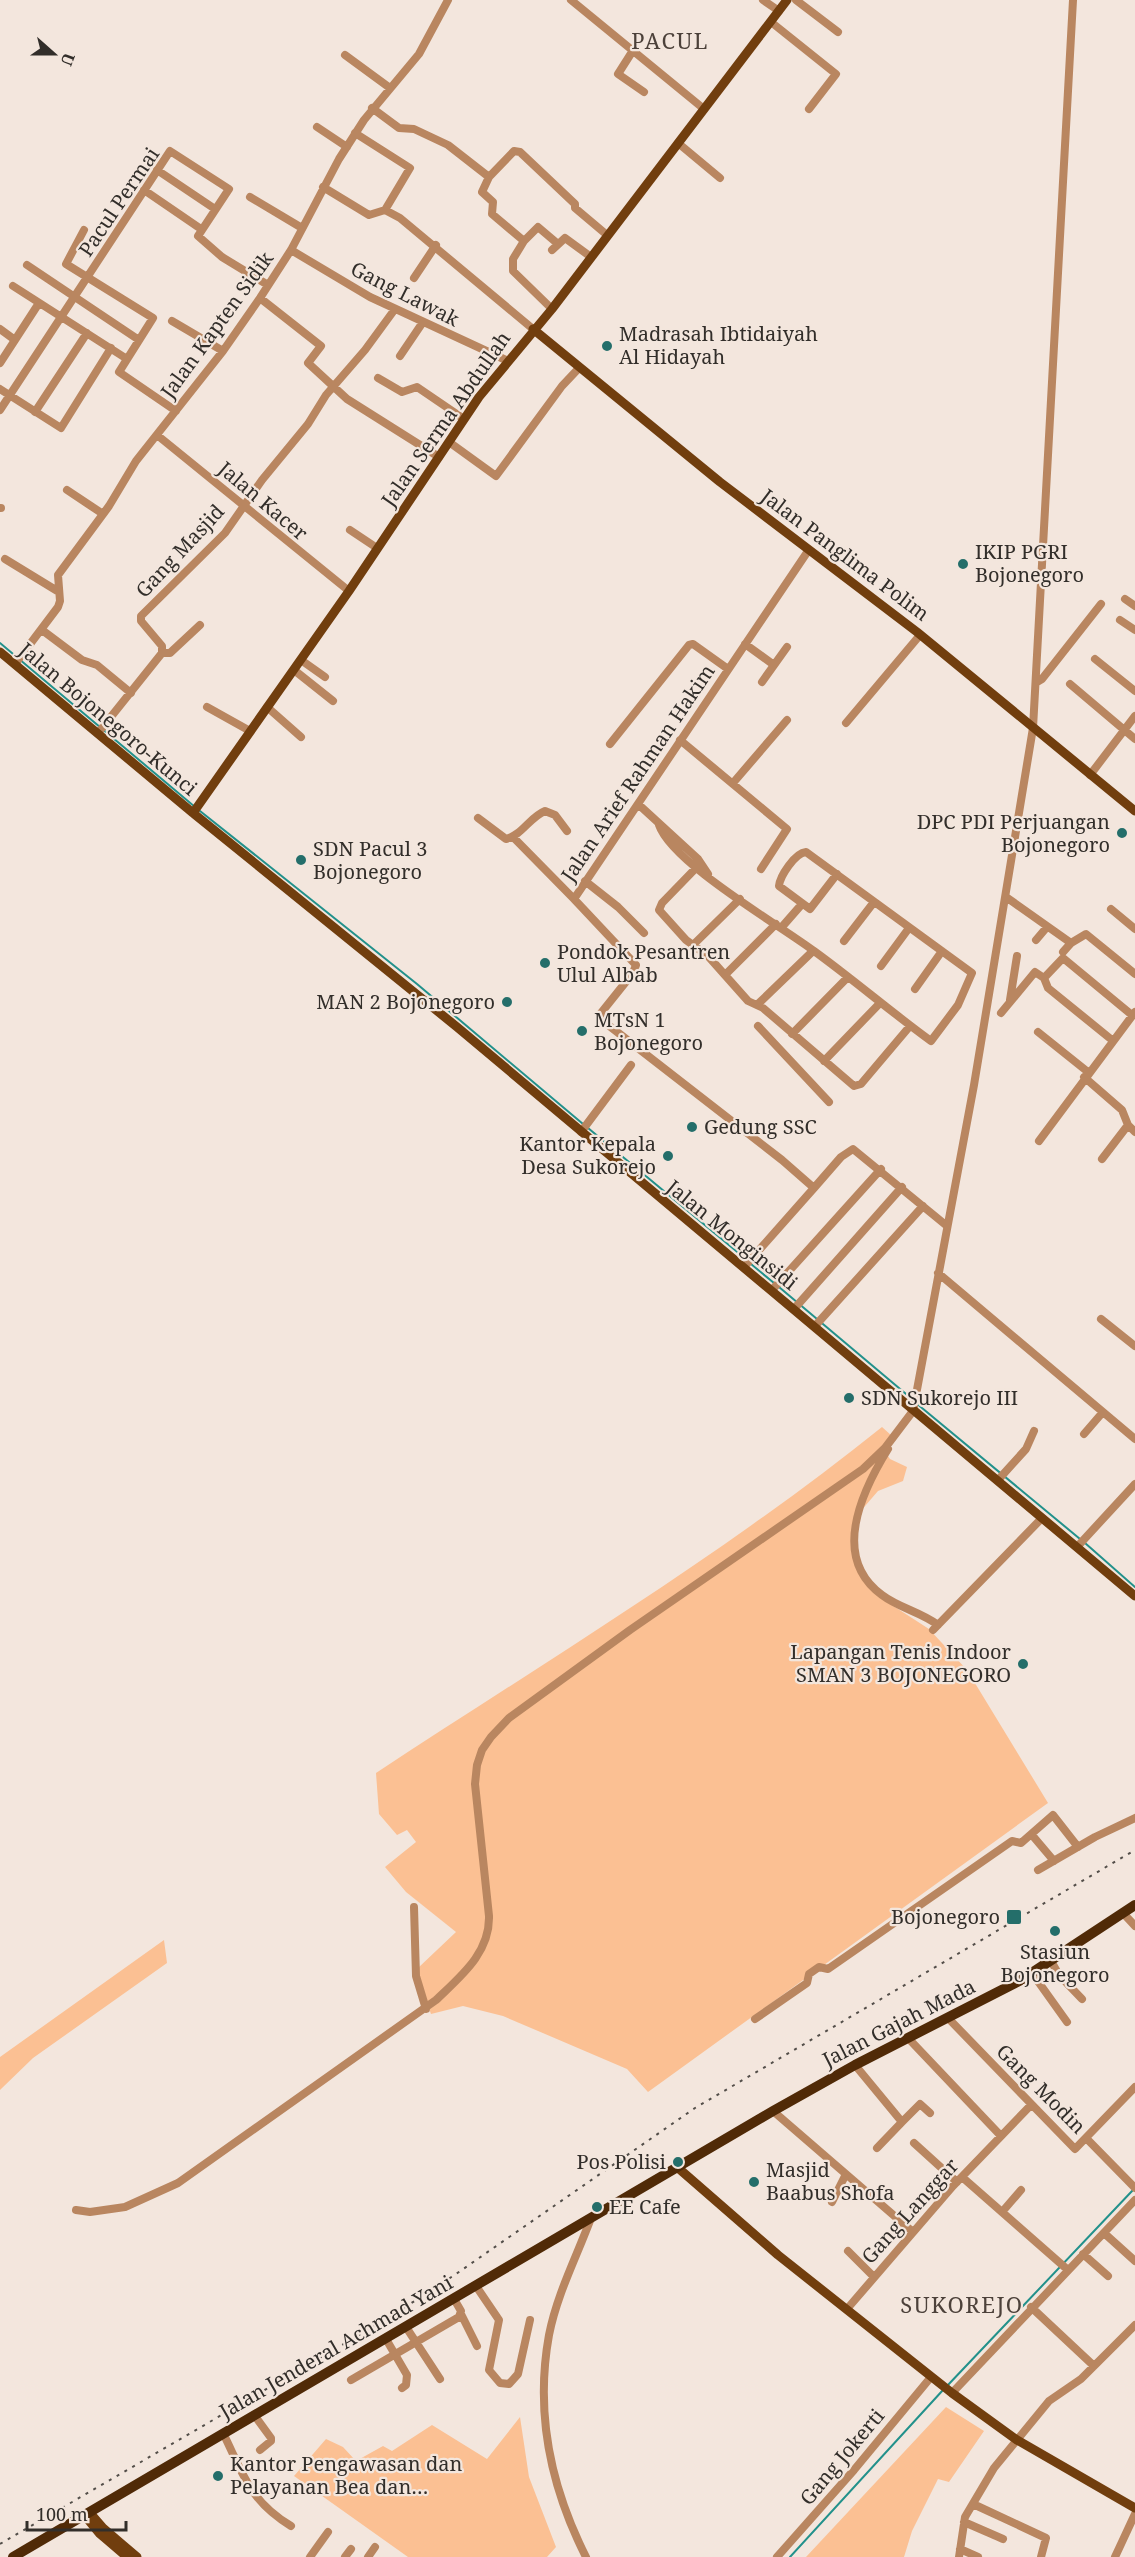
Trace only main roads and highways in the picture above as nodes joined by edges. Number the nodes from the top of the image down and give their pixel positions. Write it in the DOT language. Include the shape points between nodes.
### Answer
graph roads {
  1 [pos="787,0"];
  2 [pos="533,330"];
  3 [pos="0,652"];
  4 [pos="196,808"];
  5 [pos="1135,811"];
  6 [pos="1135,1596"];
  7 [pos="1135,1905"];
  8 [pos="677,2167"];
  9 [pos="1135,2508"];
  10 [pos="87,2515"];
  11 [pos="13,2557"];
  12 [pos="127,2557"];
  13 [pos="137,2557"];
  1 -- 2 [label="main road, Jalan Serma Abdullah"];
  2 -- 4 [label="main road, Jalan Serma Abdullah" via="464,419"];
  2 -- 5 [label="main road, Jalan Panglima Polim" via="808,551 920,635"];
  3 -- 4 [label="main road, Jalan Bojonegoro-Kunci" via="18,661"];
  4 -- 6 [label="main road, Jalan Monginsidi" via="818,1323 1001,1477 1042,1518 1080,1543"];
  7 -- 8 [label="highway, Jalan Gajah Mada" via="1032,1973 855,2065"];
  8 -- 9 [label="main road" via="778,2255 952,2393 1017,2440"];
  8 -- 10 [label="highway, Jalan Jenderal Achmad Yani"];
  10 -- 11 [label="highway, Jalan Jenderal Achmad Yani"];
  10 -- 12 [label="main road" via="99,2534"];
  10 -- 13 [label="main road"];
}
